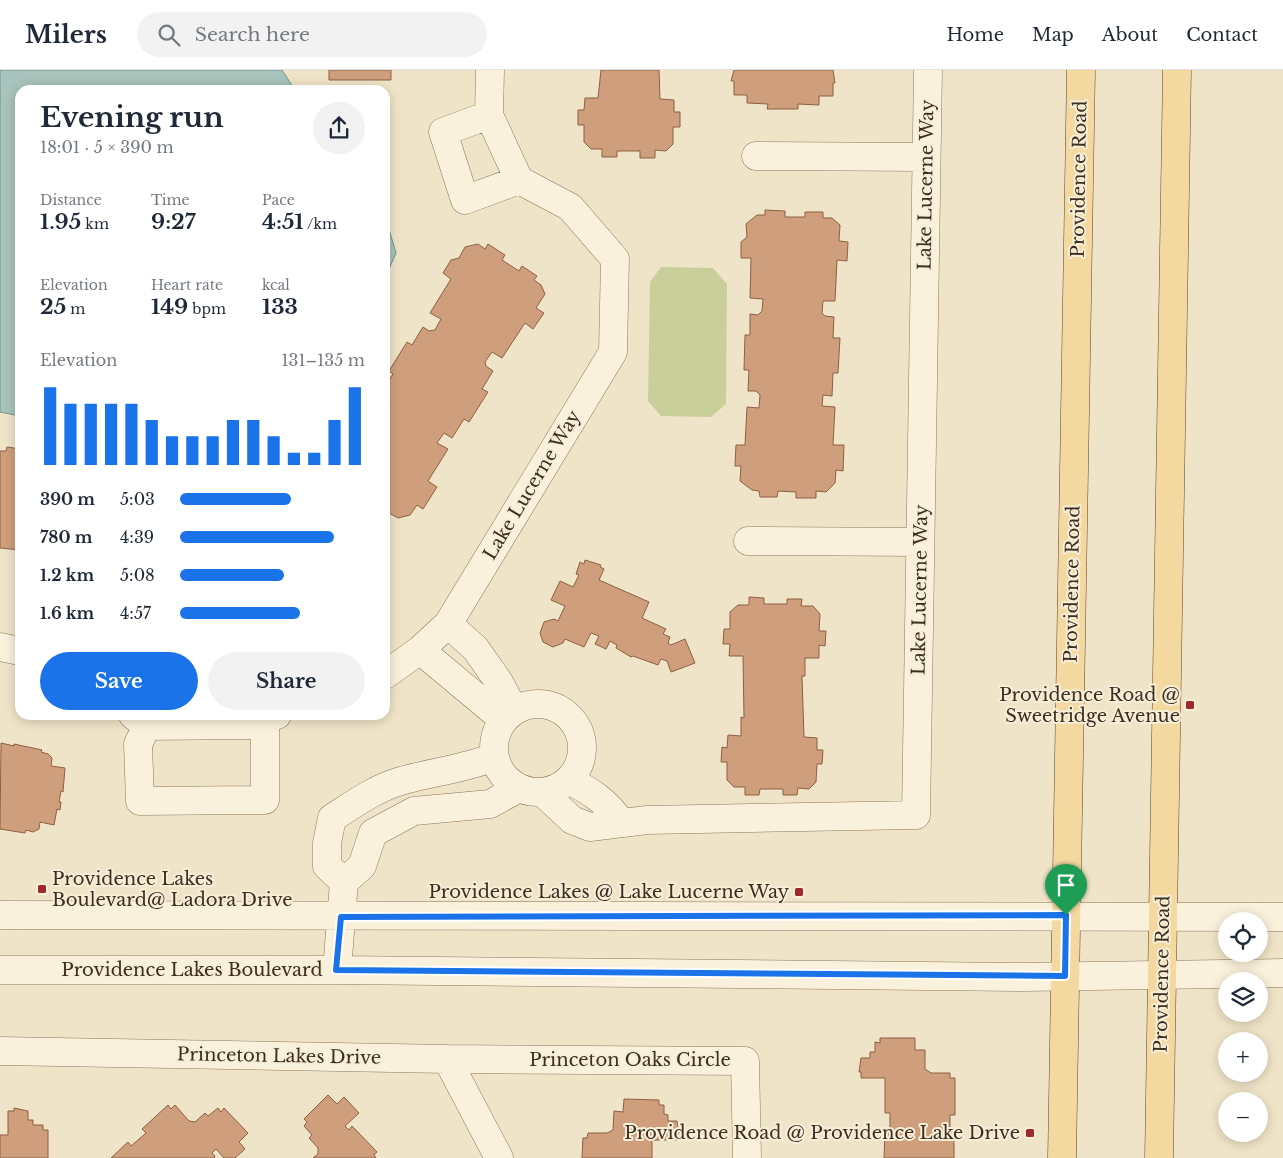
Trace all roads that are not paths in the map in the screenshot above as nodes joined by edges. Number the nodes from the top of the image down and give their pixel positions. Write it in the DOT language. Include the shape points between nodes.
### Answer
graph roads {
  1 [pos="490,70"];
  2 [pos="928,70"];
  3 [pos="1081,70"];
  4 [pos="1177,70"];
  5 [pos="489,115"];
  6 [pos="756,156"];
  7 [pos="926,157"];
  8 [pos="519,180"];
  9 [pos="748,541"];
  10 [pos="920,542"];
  11 [pos="448,624"];
  12 [pos="0,647"];
  13 [pos="15,650"];
  14 [pos="420,650"];
  15 [pos="390,671"];
  16 [pos="509,715"];
  17 [pos="262,720"];
  18 [pos="271,720"];
  19 [pos="140,721"];
  20 [pos="494,757"];
  21 [pos="569,780"];
  22 [pos="531,790"];
  23 [pos="621,823"];
  24 [pos="344,882"];
  25 [pos="0,915"];
  26 [pos="1066,915"];
  27 [pos="1162,916"];
  28 [pos="1283,916"];
  29 [pos="341,917"];
  30 [pos="0,970"];
  31 [pos="336,970"];
  32 [pos="1283,973"];
  33 [pos="1162,974"];
  34 [pos="1065,976"];
  35 [pos="0,1051"];
  36 [pos="447,1060"];
  37 [pos="499,1158"];
  38 [pos="747,1158"];
  39 [pos="1062,1158"];
  40 [pos="1159,1158"];
  1 -- 5 [label="street"];
  2 -- 7 [label="street, Lake Lucerne Way"];
  3 -- 26 [label="main road, Providence Road"];
  4 -- 27 [label="main road, Providence Road"];
  5 -- 8 [label="street"];
  5 -- 8 [label="street" via="443,132 465,200"];
  6 -- 7 [label="street"];
  7 -- 10 [label="street, Lake Lucerne Way"];
  8 -- 11 [label="street, Lake Lucerne Way" via="570,207 615,259 613,352"];
  9 -- 10 [label="street"];
  10 -- 23 [label="street, Lake Lucerne Way" via="916,815"];
  11 -- 14 [label="street, Lake Lucerne Way"];
  11 -- 16 [label="street" via="475,648 499,682"];
  12 -- 13 [label="street"];
  14 -- 15 [label="street, Lake Lucerne Way"];
  14 -- 16 [label="street"];
  16 -- 20 [label="street" via="497,731"];
  16 -- 21 [label="street" via="527,704 542,703 568,715 578,726 583,754"];
  17 -- 19 [label="street" via="251,724"];
  18 -- 19 [label="street" via="265,800 140,801"];
  20 -- 22 [label="street" via="508,781"];
  20 -- 24 [label="street" via="400,781 359,800 332,818 326,866"];
  21 -- 22 [label="street" via="558,788"];
  21 -- 23 [label="street" via="611,807"];
  22 -- 23 [label="street, Lake Lucerne Way" via="572,820 590,828"];
  22 -- 24 [label="street" via="490,804 414,811 373,833 362,866"];
  24 -- 29 [label="street"];
  25 -- 29 [label="street"];
  26 -- 27 [label="street"];
  26 -- 29 [label="street"];
  26 -- 34 [label="main road, Providence Road"];
  27 -- 28 [label="street"];
  27 -- 33 [label="main road, Providence Road"];
  29 -- 31 [label="street"];
  30 -- 31 [label="street, Providence Lakes Boulevard"];
  31 -- 34 [label="street, Providence Lakes Boulevard"];
  32 -- 33 [label="street, Providence Lakes Boulevard"];
  33 -- 34 [label="street, Providence Lakes Boulevard"];
  33 -- 40 [label="main road, Providence Road"];
  34 -- 39 [label="main road, Providence Road"];
  35 -- 36 [label="street, Princeton Lakes Drive"];
  36 -- 37 [label="street"];
  36 -- 38 [label="street, Princeton Oaks Circle" via="745,1061"];
}
